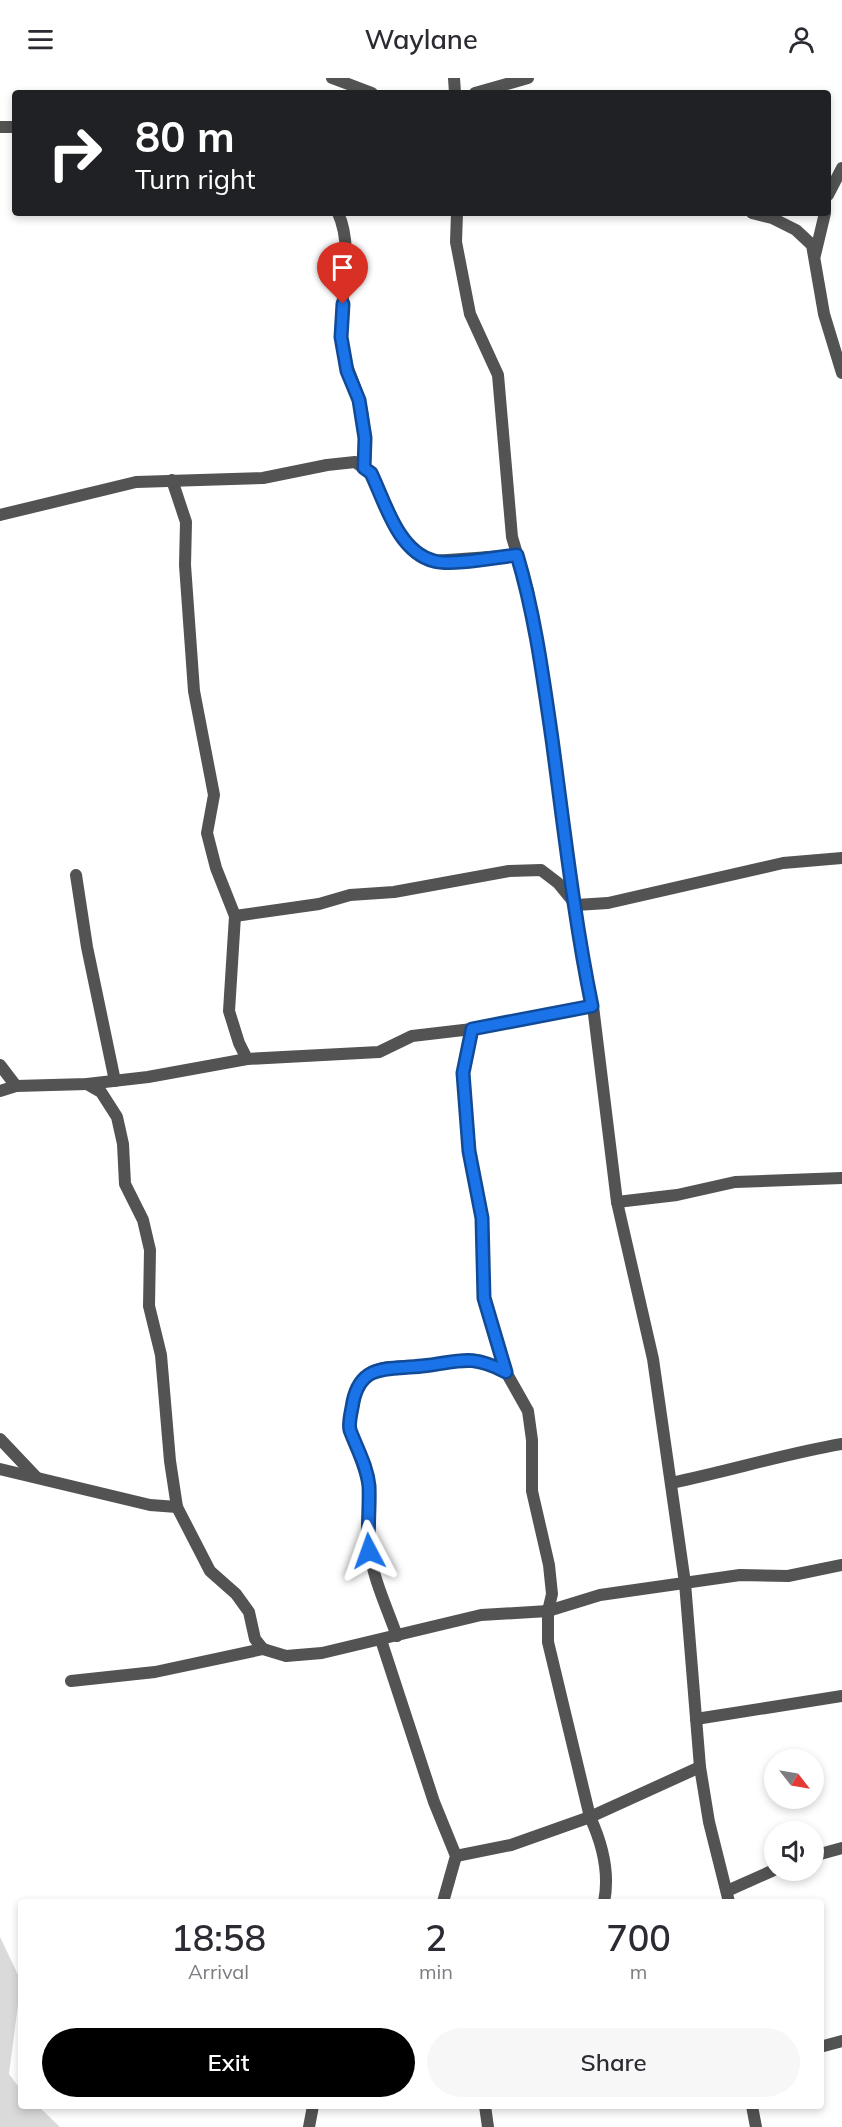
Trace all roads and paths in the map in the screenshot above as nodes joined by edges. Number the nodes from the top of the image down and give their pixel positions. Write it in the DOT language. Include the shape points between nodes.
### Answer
graph roads {
  1 [pos="332,78"];
  2 [pos="528,78"];
  3 [pos="364,90"];
  4 [pos="486,90"];
  5 [pos="842,168"];
  6 [pos="831,189"];
  7 [pos="339,216"];
  8 [pos="457,216"];
  9 [pos="764,216"];
  10 [pos="824,216"];
  11 [pos="815,256"];
  12 [pos="842,373"];
  13 [pos="364,468"];
  14 [pos="172,480"];
  15 [pos="0,515"];
  16 [pos="517,555"];
  17 [pos="842,858"];
  18 [pos="76,875"];
  19 [pos="576,905"];
  20 [pos="235,916"];
  21 [pos="592,1006"];
  22 [pos="472,1029"];
  23 [pos="247,1059"];
  24 [pos="0,1065"];
  25 [pos="116,1081"];
  26 [pos="87,1084"];
  27 [pos="16,1086"];
  28 [pos="0,1091"];
  29 [pos="842,1178"];
  30 [pos="617,1202"];
  31 [pos="506,1372"];
  32 [pos="0,1439"];
  33 [pos="842,1444"];
  34 [pos="0,1469"];
  35 [pos="36,1477"];
  36 [pos="671,1483"];
  37 [pos="177,1507"];
  38 [pos="842,1565"];
  39 [pos="685,1583"];
  40 [pos="548,1611"];
  41 [pos="397,1636"];
  42 [pos="381,1640"];
  43 [pos="263,1648"];
  44 [pos="71,1681"];
  45 [pos="842,1696"];
  46 [pos="696,1719"];
  47 [pos="700,1767"];
  48 [pos="590,1817"];
  49 [pos="842,1848"];
  50 [pos="824,1853"];
  51 [pos="456,1856"];
  52 [pos="764,1876"];
  53 [pos="728,1897"];
  54 [pos="444,1899"];
  55 [pos="605,1899"];
  56 [pos="842,2041"];
  57 [pos="824,2046"];
  58 [pos="312,2109"];
  59 [pos="485,2109"];
  60 [pos="753,2109"];
  61 [pos="309,2127"];
  62 [pos="488,2127"];
  63 [pos="756,2127"];
  1 -- 3 [label="street"];
  2 -- 4 [label="street"];
  5 -- 6 [label="street"];
  7 -- 13 [label="street" via="345,277 341,337 347,371 359,400 365,438"];
  8 -- 16 [label="street" via="456,242 470,314 498,375 512,537"];
  9 -- 11 [label="street" via="796,230 813,245"];
  10 -- 11 [label="street"];
  11 -- 12 [label="street" via="824,314"];
  13 -- 14 [label="street" via="355,462 263,478"];
  13 -- 16 [label="street" via="371,473 400,535 415,551 434,561"];
  14 -- 15 [label="street" via="136,482"];
  14 -- 20 [label="street" via="186,522 185,566 194,691 214,795 207,833"];
  16 -- 19 [label="street" via="528,591 543,674"];
  17 -- 19 [label="street" via="783,863 608,903"];
  18 -- 25 [label="street"];
  19 -- 20 [label="street" via="541,870 509,871"];
  19 -- 21 [label="street"];
  20 -- 23 [label="street" via="230,1011"];
  21 -- 22 [label="street"];
  21 -- 30 [label="street"];
  22 -- 23 [label="street" via="412,1036 379,1052"];
  22 -- 31 [label="street" via="463,1073 469,1151 482,1218 484,1298"];
  23 -- 25 [label="street"];
  24 -- 27 [label="street"];
  25 -- 26 [label="street"];
  26 -- 27 [label="street"];
  26 -- 37 [label="street" via="101,1092 117,1118 125,1184 143,1220 150,1250 149,1306 161,1355"];
  27 -- 28 [label="street"];
  29 -- 30 [label="street" via="735,1182 677,1195"];
  30 -- 36 [label="street" via="653,1359"];
  31 -- 40 [label="street" via="528,1411 532,1491 552,1594"];
  31 -- 41 [label="street" via="487,1362 466,1359 387,1368 366,1375 356,1391 349,1427 363,1458 369,1486 369,1551"];
  32 -- 35 [label="street"];
  33 -- 36 [label="street" via="788,1453"];
  34 -- 35 [label="street"];
  35 -- 37 [label="street" via="150,1505"];
  36 -- 39 [label="street"];
  37 -- 43 [label="street" via="210,1570 249,1612 255,1639"];
  38 -- 39 [label="street" via="788,1576 740,1575"];
  39 -- 40 [label="street" via="600,1595"];
  39 -- 46 [label="street"];
  40 -- 41 [label="street" via="481,1615"];
  40 -- 48 [label="street" via="548,1642"];
  41 -- 42 [label="street"];
  42 -- 43 [label="street" via="322,1653 286,1656"];
  42 -- 51 [label="street" via="434,1803"];
  43 -- 44 [label="street" via="155,1672"];
  45 -- 46 [label="street"];
  46 -- 47 [label="street"];
  47 -- 48 [label="street"];
  47 -- 53 [label="street"];
  48 -- 51 [label="street" via="511,1845"];
  48 -- 55 [label="street" via="602,1843"];
  49 -- 50 [label="street"];
  51 -- 54 [label="street"];
  52 -- 53 [label="street"];
  56 -- 57 [label="street"];
  58 -- 61 [label="street"];
  59 -- 62 [label="street"];
  60 -- 63 [label="street"];
}
